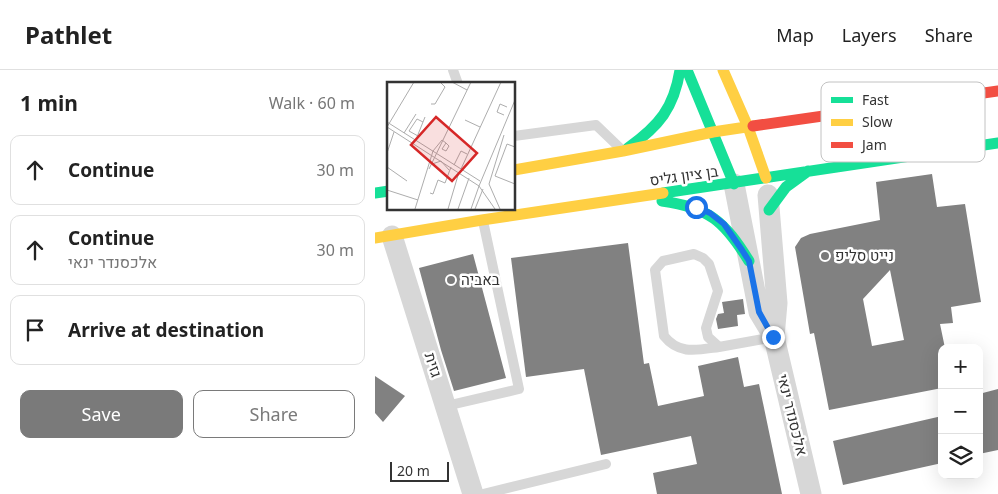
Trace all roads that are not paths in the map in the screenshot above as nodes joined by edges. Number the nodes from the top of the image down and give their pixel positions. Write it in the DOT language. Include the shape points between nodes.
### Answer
graph roads {
  1 [pos="453,70"];
  2 [pos="680,70"];
  3 [pos="687,70"];
  4 [pos="723,70"];
  5 [pos="457,82"];
  6 [pos="998,91"];
  7 [pos="985,93"];
  8 [pos="821,116"];
  9 [pos="748,127"];
  10 [pos="713,132"];
  11 [pos="515,136"];
  12 [pos="998,142"];
  13 [pos="985,144"];
  14 [pos="623,151"];
  15 [pos="867,162"];
  16 [pos="515,170"];
  17 [pos="808,171"];
  18 [pos="766,178"];
  19 [pos="734,184"];
  20 [pos="631,199"];
  21 [pos="769,210"];
  22 [pos="482,220"];
  23 [pos="384,237"];
  24 [pos="749,261"];
  25 [pos="773,337"];
  26 [pos="719,346"];
  27 [pos="446,406"];
  28 [pos="606,464"];
  29 [pos="473,494"];
  30 [pos="483,494"];
  31 [pos="811,494"];
  1 -- 5 [label="lane"];
  2 -- 14 [label="street" via="676,93 663,117 646,135"];
  3 -- 10 [label="street"];
  4 -- 9 [label="street"];
  6 -- 7 [label="street"];
  8 -- 9 [label="street"];
  9 -- 10 [label="street"];
  9 -- 18 [label="street"];
  10 -- 14 [label="street"];
  10 -- 19 [label="street"];
  11 -- 14 [label="lane" via="596,125"];
  12 -- 13 [label="street, בן ציון גליס"];
  14 -- 16 [label="street"];
  15 -- 17 [label="street, בן ציון גליס"];
  17 -- 18 [label="street, בן ציון גליס"];
  17 -- 21 [label="street" via="785,188"];
  18 -- 19 [label="street, בן ציון גליס"];
  18 -- 21 [label="street, אלכסנדר ינאי"];
  19 -- 20 [label="street, בן ציון גליס"];
  19 -- 24 [label="street, אלכסנדר ינאי"];
  20 -- 22 [label="street, בן ציון גליס"];
  20 -- 24 [label="street" via="680,203 710,213 729,230"];
  21 -- 25 [label="street, אלכסנדר ינאי" via="777,303"];
  22 -- 23 [label="street, בן ציון גליס"];
  22 -- 27 [label="lane" via="519,388"];
  23 -- 27 [label="street, גזית"];
  24 -- 25 [label="street, אלכסנדר ינאי" via="759,312"];
  25 -- 26 [label="lane"];
  25 -- 31 [label="street, אלכסנדר ינאי"];
  26 -- 26 [label="lane" via="681,350 664,336 655,270 663,261 694,254 709,264 718,290 706,328 708,337"];
  27 -- 29 [label="street, גזית"];
  28 -- 30 [label="lane"];
}
